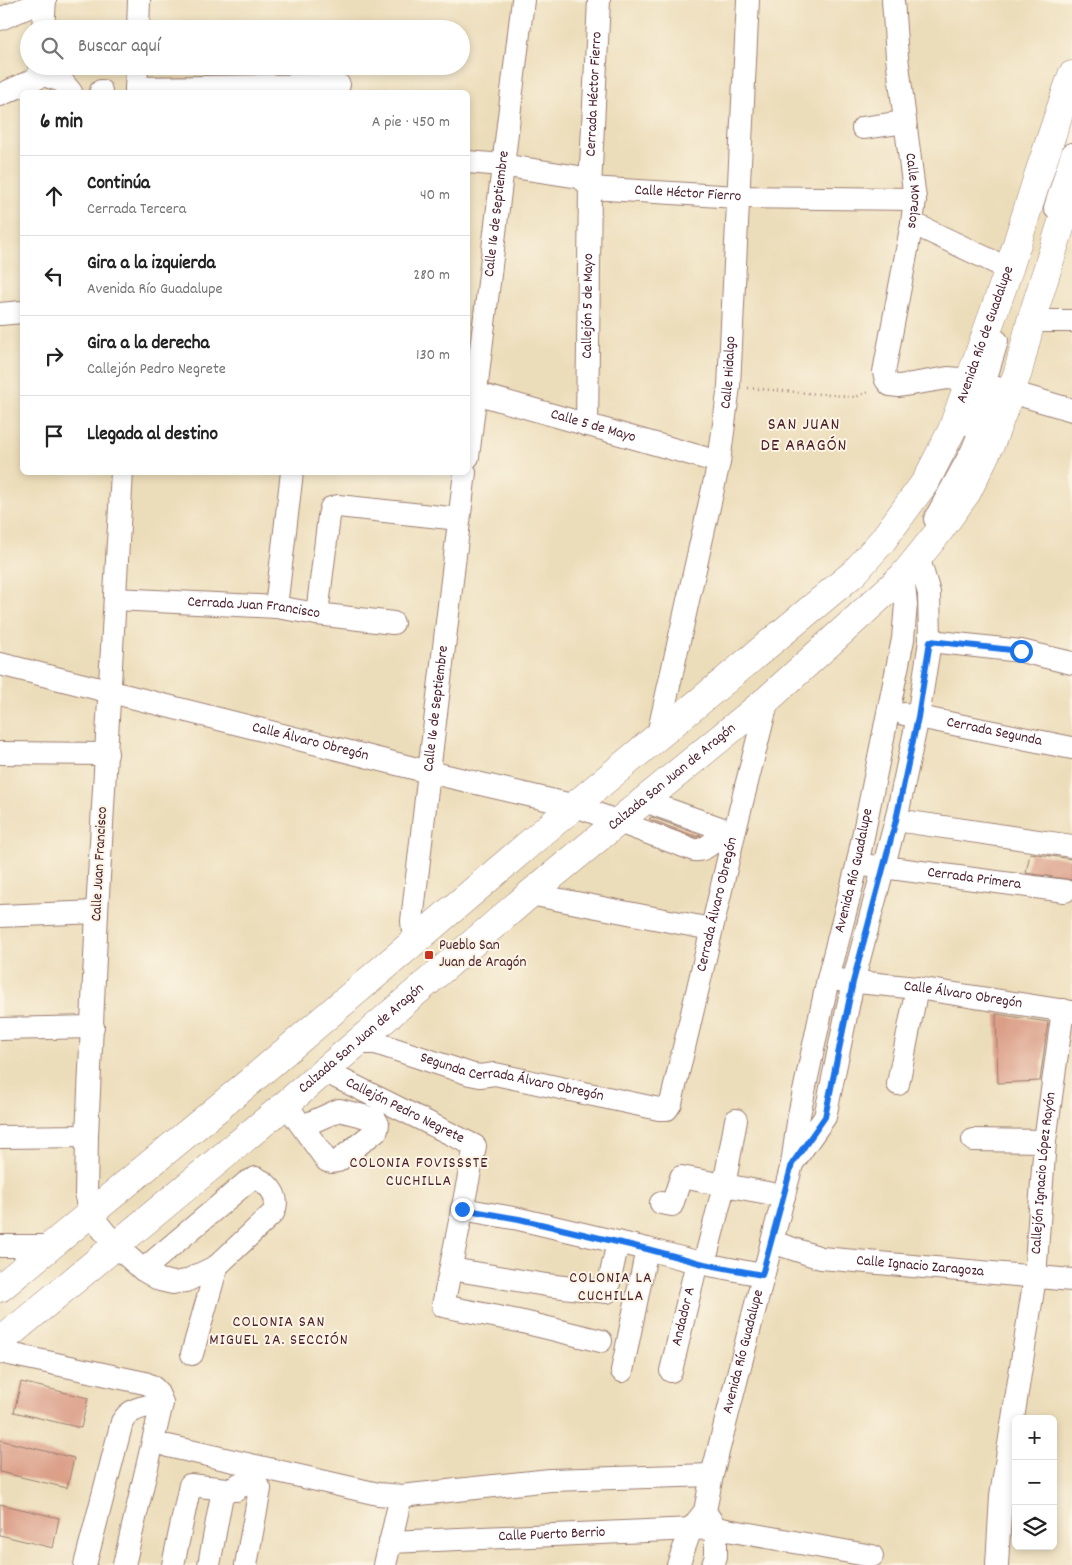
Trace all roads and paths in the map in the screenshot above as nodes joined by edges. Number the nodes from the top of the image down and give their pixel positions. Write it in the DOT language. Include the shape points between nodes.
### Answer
graph roads {
  1 [pos="45,0"];
  2 [pos="139,0"];
  3 [pos="523,0"];
  4 [pos="599,0"];
  5 [pos="748,0"];
  6 [pos="893,0"];
  7 [pos="0,19"];
  8 [pos="44,20"];
  9 [pos="138,20"];
  10 [pos="1072,74"];
  11 [pos="35,75"];
  12 [pos="47,75"];
  13 [pos="136,82"];
  14 [pos="339,86"];
  15 [pos="69,90"];
  16 [pos="0,95"];
  17 [pos="1072,102"];
  18 [pos="905,122"];
  19 [pos="863,128"];
  20 [pos="1072,154"];
  21 [pos="470,162"];
  22 [pos="502,165"];
  23 [pos="590,188"];
  24 [pos="1072,190"];
  25 [pos="737,198"];
  26 [pos="915,199"];
  27 [pos="912,224"];
  28 [pos="1009,269"];
  29 [pos="20,312"];
  30 [pos="0,314"];
  31 [pos="1031,321"];
  32 [pos="1072,321"];
  33 [pos="888,382"];
  34 [pos="729,386"];
  35 [pos="990,386"];
  36 [pos="472,392"];
  37 [pos="1072,410"];
  38 [pos="470,424"];
  39 [pos="587,425"];
  40 [pos="719,462"];
  41 [pos="122,475"];
  42 [pos="292,475"];
  43 [pos="466,475"];
  44 [pos="459,519"];
  45 [pos="911,566"];
  46 [pos="854,573"];
  47 [pos="115,599"];
  48 [pos="276,607"];
  49 [pos="317,614"];
  50 [pos="393,623"];
  51 [pos="930,641"];
  52 [pos="0,664"];
  53 [pos="1072,664"];
  54 [pos="109,692"];
  55 [pos="768,700"];
  56 [pos="888,710"];
  57 [pos="918,717"];
  58 [pos="657,739"];
  59 [pos="1072,748"];
  60 [pos="0,753"];
  61 [pos="107,754"];
  62 [pos="428,772"];
  63 [pos="644,801"];
  64 [pos="598,814"];
  65 [pos="896,820"];
  66 [pos="730,830"];
  67 [pos="1072,846"];
  68 [pos="857,866"];
  69 [pos="883,866"];
  70 [pos="1065,891"];
  71 [pos="530,894"];
  72 [pos="97,912"];
  73 [pos="0,916"];
  74 [pos="711,929"];
  75 [pos="414,943"];
  76 [pos="828,979"];
  77 [pos="853,982"];
  78 [pos="917,988"];
  79 [pos="1067,1011"];
  80 [pos="93,1027"];
  81 [pos="0,1028"];
  82 [pos="358,1043"];
  83 [pos="324,1071"];
  84 [pos="898,1084"];
  85 [pos="286,1104"];
  86 [pos="666,1109"];
  87 [pos="736,1120"];
  88 [pos="303,1126"];
  89 [pos="87,1136"];
  90 [pos="0,1137"];
  91 [pos="974,1140"];
  92 [pos="1045,1141"];
  93 [pos="792,1164"];
  94 [pos="724,1186"];
  95 [pos="784,1196"];
  96 [pos="661,1203"];
  97 [pos="462,1209"];
  98 [pos="103,1230"];
  99 [pos="618,1242"];
  100 [pos="772,1242"];
  101 [pos="0,1246"];
  102 [pos="50,1246"];
  103 [pos="647,1249"];
  104 [pos="700,1263"];
  105 [pos="217,1266"];
  106 [pos="451,1269"];
  107 [pos="143,1270"];
  108 [pos="762,1275"];
  109 [pos="1036,1277"];
  110 [pos="1072,1280"];
  111 [pos="0,1288"];
  112 [pos="0,1300"];
  113 [pos="0,1326"];
  114 [pos="600,1341"];
  115 [pos="0,1342"];
  116 [pos="0,1352"];
  117 [pos="192,1354"];
  118 [pos="622,1370"];
  119 [pos="671,1370"];
  120 [pos="162,1404"];
  121 [pos="168,1446"];
  122 [pos="712,1475"];
  123 [pos="223,1489"];
  124 [pos="401,1496"];
  125 [pos="710,1520"];
  126 [pos="691,1530"];
  127 [pos="390,1542"];
  128 [pos="872,1556"];
  129 [pos="85,1565"];
  130 [pos="124,1565"];
  131 [pos="173,1565"];
  132 [pos="209,1565"];
  133 [pos="246,1565"];
  134 [pos="385,1565"];
  135 [pos="678,1565"];
  136 [pos="713,1565"];
  137 [pos="998,1565"];
  1 -- 7 [label="street"];
  1 -- 8 [label="street"];
  2 -- 9 [label="street"];
  3 -- 22 [label="street, Calle 16 de Septiembre"];
  4 -- 23 [label="street, Cerrada Héctor Fierro"];
  5 -- 25 [label="street, Calle Hidalgo"];
  6 -- 18 [label="street, Calle Morelos"];
  10 -- 28 [label="main road, Avenida Río de Guadalupe"];
  11 -- 16 [label="street"];
  12 -- 15 [label="street" via="62,81"];
  13 -- 14 [label="street"];
  17 -- 35 [label="street"];
  18 -- 19 [label="street"];
  18 -- 26 [label="street, Calle Morelos"];
  20 -- 35 [label="street"];
  21 -- 22 [label="street, Calle Héctor Fierro"];
  22 -- 23 [label="street, Calle Héctor Fierro" via="579,177"];
  22 -- 36 [label="street, Calle 16 de Septiembre"];
  23 -- 25 [label="street, Calle Héctor Fierro"];
  23 -- 39 [label="street, Callejón 5 de Mayo"];
  24 -- 31 [label="main road, Avenida Río de Guadalupe"];
  25 -- 26 [label="street, Calle Héctor Fierro"];
  25 -- 34 [label="street, Calle Hidalgo"];
  26 -- 27 [label="street, Calle Morelos"];
  27 -- 28 [label="street"];
  27 -- 33 [label="street, Calle Morelos" via="884,372"];
  28 -- 35 [label="main road, Avenida Río de Guadalupe"];
  29 -- 30 [label="street"];
  31 -- 32 [label="street"];
  31 -- 35 [label="main road, Avenida Río de Guadalupe" via="1018,372"];
  33 -- 34 [label="path" via="856,397"];
  33 -- 35 [label="street" via="899,386 948,378"];
  34 -- 40 [label="street, Calle Hidalgo"];
  35 -- 37 [label="street"];
  35 -- 45 [label="main road, Avenida Río de Guadalupe" via="991,443 966,492"];
  35 -- 46 [label="main road, Avenida Río de Guadalupe" via="952,430 926,480 882,542"];
  35 -- 64 [label="street" via="928,497 870,573"];
  36 -- 38 [label="street, Calle 16 de Septiembre"];
  36 -- 39 [label="street, Calle 5 de Mayo"];
  39 -- 40 [label="street, Calle 5 de Mayo"];
  40 -- 58 [label="street, Calle Hidalgo"];
  41 -- 47 [label="street, Calle Juan Francisco"];
  42 -- 48 [label="street"];
  43 -- 44 [label="street, Calle 16 de Septiembre"];
  44 -- 49 [label="street" via="338,506 331,508"];
  44 -- 62 [label="street, Calle 16 de Septiembre"];
  45 -- 51 [label="street, Avenida Río Guadalupe" via="929,593"];
  45 -- 55 [label="main road, Calzada San Juan de Aragón"];
  45 -- 56 [label="street, Avenida Río Guadalupe" via="904,639"];
  46 -- 58 [label="main road, Calzada San Juan de Aragón"];
  47 -- 48 [label="street, Cerrada Juan Francisco"];
  47 -- 54 [label="street, Calle Juan Francisco"];
  48 -- 49 [label="street, Cerrada Juan Francisco"];
  49 -- 50 [label="street, Cerrada Juan Francisco"];
  51 -- 53 [label="street" via="1021,651"];
  51 -- 57 [label="street, Avenida Río Guadalupe"];
  52 -- 54 [label="street, Calle Álvaro Obregón"];
  54 -- 61 [label="street, Calle Juan Francisco"];
  54 -- 62 [label="street, Calle Álvaro Obregón"];
  55 -- 63 [label="main road, Calzada San Juan de Aragón"];
  55 -- 66 [label="street, Cerrada Álvaro Obregón"];
  56 -- 57 [label="street, Cerrada Segunda"];
  56 -- 68 [label="street, Avenida Río Guadalupe"];
  57 -- 59 [label="street, Cerrada Segunda"];
  57 -- 65 [label="street, Avenida Río Guadalupe"];
  58 -- 64 [label="main road, Calzada San Juan de Aragón"];
  60 -- 61 [label="street"];
  61 -- 72 [label="street, Calle Juan Francisco"];
  62 -- 64 [label="street, Calle Álvaro Obregón"];
  62 -- 75 [label="street, Calle 16 de Septiembre" via="412,921"];
  63 -- 64 [label="main road, Calzada San Juan de Aragón"];
  63 -- 66 [label="street"];
  64 -- 66 [label="street, Calle Álvaro Obregón" via="698,850"];
  64 -- 71 [label="main road, Calzada San Juan de Aragón"];
  64 -- 75 [label="main road, Calzada San Juan de Aragón" via="537,837"];
  64 -- 98 [label="street" via="543,845"];
  65 -- 67 [label="street"];
  65 -- 69 [label="street, Avenida Río Guadalupe"];
  66 -- 74 [label="street, Cerrada Álvaro Obregón"];
  68 -- 69 [label="street, Cerrada Primera"];
  68 -- 76 [label="street, Avenida Río Guadalupe"];
  69 -- 70 [label="street, Cerrada Primera"];
  69 -- 77 [label="street, Avenida Río Guadalupe"];
  71 -- 74 [label="street"];
  71 -- 82 [label="main road, Calzada San Juan de Aragón"];
  72 -- 73 [label="street"];
  72 -- 80 [label="street, Calle Juan Francisco"];
  74 -- 86 [label="street, Cerrada Álvaro Obregón"];
  75 -- 98 [label="main road, Calzada San Juan de Aragón"];
  76 -- 77 [label="street, Calle Álvaro Obregón"];
  76 -- 93 [label="street, Avenida Río Guadalupe"];
  77 -- 78 [label="street, Calle Álvaro Obregón"];
  77 -- 93 [label="street, Avenida Río Guadalupe" via="825,1117"];
  78 -- 79 [label="street, Calle Álvaro Obregón"];
  78 -- 84 [label="street"];
  79 -- 92 [label="street, Callejón Ignacio López Rayón"];
  80 -- 81 [label="street"];
  80 -- 89 [label="street, Calle Juan Francisco"];
  82 -- 83 [label="main road, Calzada San Juan de Aragón"];
  82 -- 86 [label="street, Segunda Cerrada Álvaro Obregón" via="376,1043 470,1074 495,1074"];
  83 -- 85 [label="main road, Calzada San Juan de Aragón"];
  83 -- 97 [label="street, Callejón Pedro Negrete" via="475,1146"];
  85 -- 88 [label="street"];
  85 -- 98 [label="main road, Calzada San Juan de Aragón"];
  87 -- 94 [label="street, Andador A"];
  89 -- 90 [label="street"];
  89 -- 98 [label="street, Calle Juan Francisco" via="86,1196"];
  91 -- 92 [label="street"];
  92 -- 109 [label="street, Callejón Ignacio López Rayón"];
  93 -- 95 [label="street, Avenida Río Guadalupe"];
  94 -- 95 [label="street"];
  94 -- 96 [label="street" via="681,1177 672,1205"];
  94 -- 104 [label="street, Andador A"];
  95 -- 100 [label="street, Avenida Río Guadalupe"];
  97 -- 99 [label="street"];
  97 -- 106 [label="street"];
  98 -- 102 [label="main road, Calzada San Juan de Aragón"];
  98 -- 107 [label="street"];
  98 -- 112 [label="street" via="60,1250"];
  98 -- 113 [label="street"];
  98 -- 115 [label="main road, Calzada San Juan de Aragón"];
  99 -- 103 [label="street"];
  99 -- 106 [label="street" via="607,1292"];
  100 -- 108 [label="street, Avenida Río Guadalupe"];
  100 -- 109 [label="street, Calle Ignacio Zaragoza" via="820,1258"];
  101 -- 102 [label="street"];
  102 -- 111 [label="main road, Calzada San Juan de Aragón"];
  103 -- 104 [label="street"];
  103 -- 118 [label="street"];
  104 -- 108 [label="street"];
  104 -- 119 [label="street, Andador A"];
  105 -- 107 [label="street" via="186,1281 173,1283"];
  105 -- 107 [label="street" via="273,1213 276,1197 264,1181 256,1178 247,1182"];
  105 -- 117 [label="street"];
  106 -- 114 [label="street" via="443,1306"];
  108 -- 122 [label="street, Avenida Río Guadalupe"];
  109 -- 110 [label="street, Calle Ignacio Zaragoza"];
  109 -- 137 [label="street, Callejón Ignacio López Rayón" via="1001,1496"];
  116 -- 120 [label="street" via="145,1383 154,1386"];
  120 -- 129 [label="street" via="132,1410 122,1422"];
  120 -- 130 [label="street"];
  121 -- 124 [label="street" via="378,1494"];
  122 -- 124 [label="street" via="550,1480"];
  122 -- 125 [label="street, Avenida Río Guadalupe"];
  123 -- 131 [label="street" via="190,1485"];
  123 -- 132 [label="street"];
  123 -- 133 [label="street" via="237,1490 239,1484 260,1488"];
  124 -- 127 [label="street"];
  125 -- 126 [label="street, Avenida Río Guadalupe"];
  125 -- 128 [label="street"];
  125 -- 136 [label="street, Avenida Río Guadalupe" via="716,1556"];
  126 -- 127 [label="street, Calle Puerto Berrio"];
  126 -- 135 [label="street, Avenida Río Guadalupe"];
  127 -- 134 [label="street"];
}
